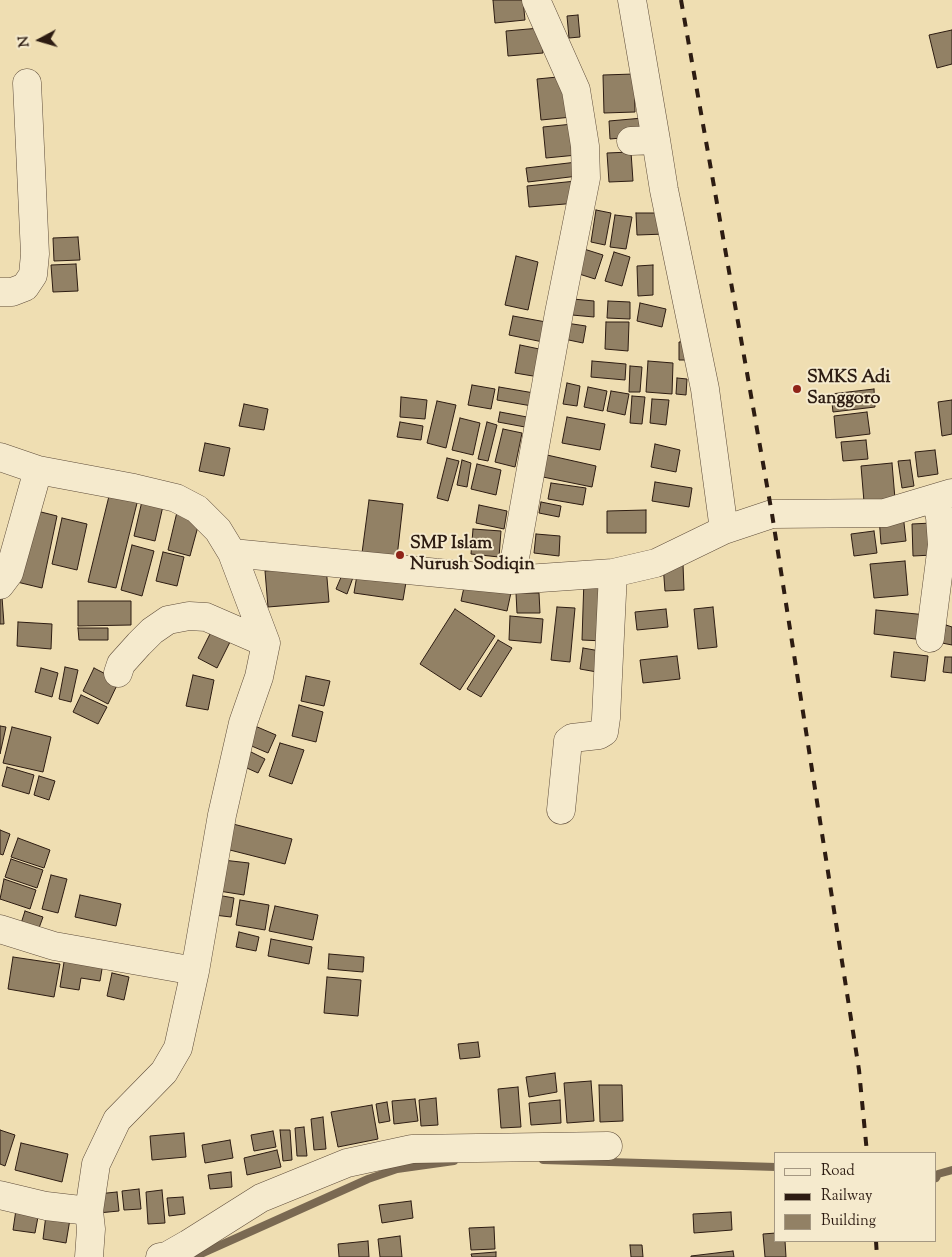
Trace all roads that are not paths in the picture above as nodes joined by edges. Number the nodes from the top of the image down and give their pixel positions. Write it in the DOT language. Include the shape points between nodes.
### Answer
graph roads {
  1 [pos="536,0"];
  2 [pos="632,0"];
  3 [pos="27,83"];
  4 [pos="0,292"];
  5 [pos="0,457"];
  6 [pos="38,470"];
  7 [pos="944,496"];
  8 [pos="724,530"];
  9 [pos="232,553"];
  10 [pos="612,573"];
  11 [pos="511,580"];
  12 [pos="0,585"];
  13 [pos="930,638"];
  14 [pos="266,643"];
  15 [pos="118,673"];
  16 [pos="561,810"];
  17 [pos="0,929"];
  18 [pos="195,971"];
  19 [pos="608,1146"];
  20 [pos="0,1195"];
  21 [pos="89,1211"];
  22 [pos="89,1257"];
  23 [pos="160,1257"];
  1 -- 11 [label="street" via="576,90 585,146 586,178"];
  2 -- 8 [label="street" via="644,141 664,190 705,389"];
  3 -- 4 [label="street" via="35,254 33,275 25,287"];
  5 -- 6 [label="street"];
  6 -- 9 [label="street" via="176,498 197,510 218,530"];
  6 -- 12 [label="street" via="9,573"];
  7 -- 8 [label="street" via="885,513 772,514"];
  7 -- 13 [label="street" via="940,517 942,545"];
  8 -- 10 [label="street" via="656,563"];
  9 -- 11 [label="street"];
  9 -- 14 [label="street"];
  10 -- 11 [label="street"];
  10 -- 16 [label="street" via="604,732 568,741"];
  14 -- 15 [label="street" via="206,617 168,620 138,644 121,664"];
  14 -- 18 [label="street" via="259,677 242,723 222,815"];
  17 -- 18 [label="street" via="54,946"];
  18 -- 21 [label="street" via="178,1048 164,1072 117,1120 96,1164"];
  19 -- 23 [label="street" via="412,1149 347,1162 261,1198 188,1244"];
  20 -- 21 [label="street" via="46,1206"];
  21 -- 22 [label="street"];
}
